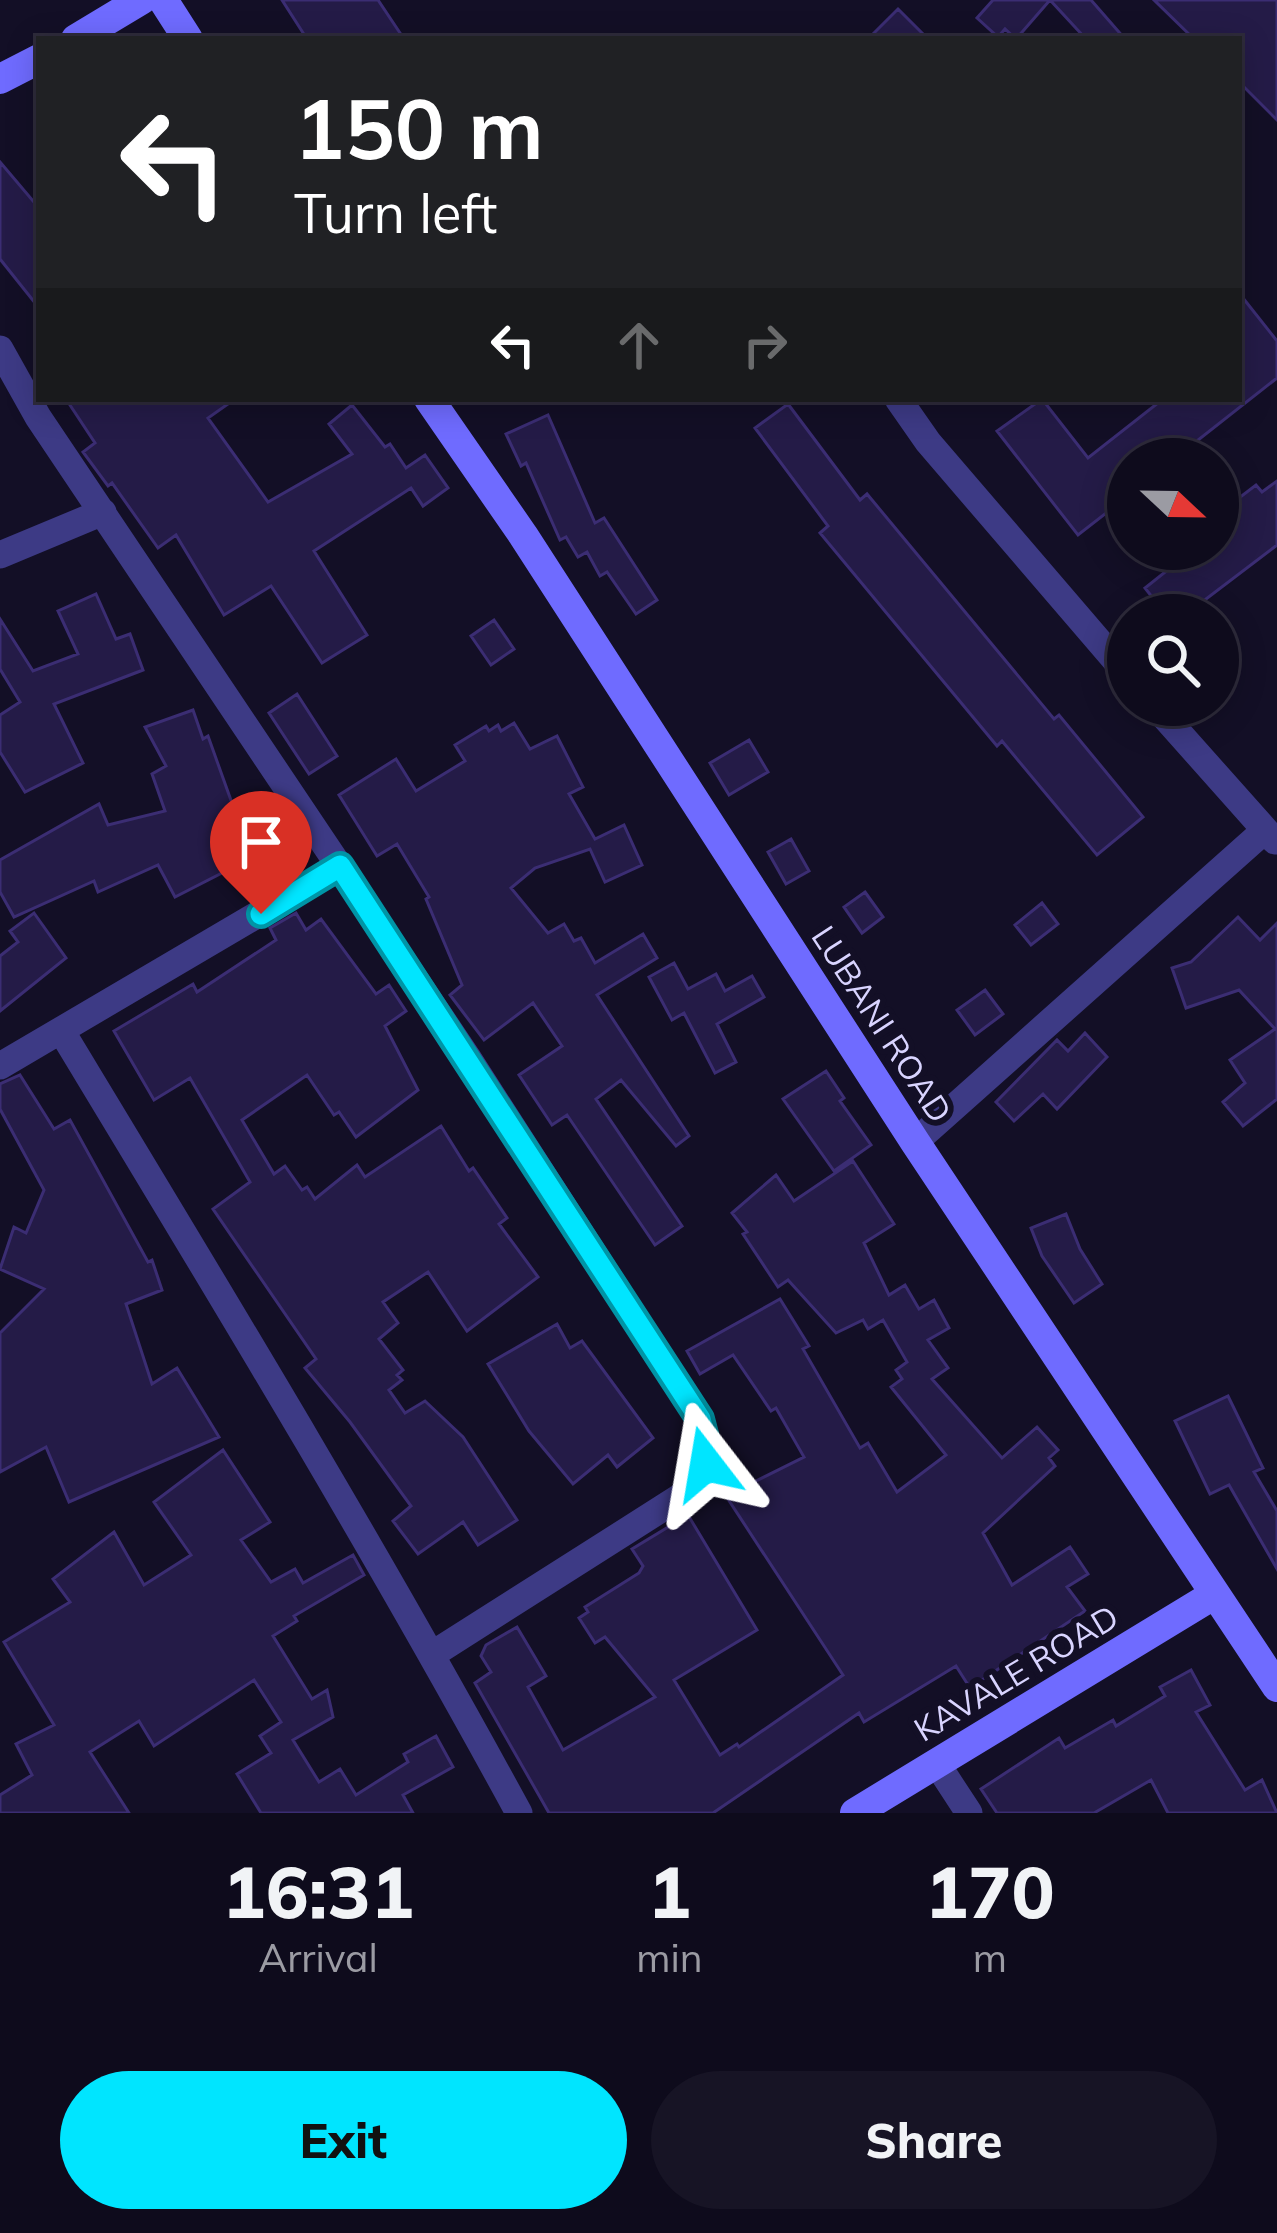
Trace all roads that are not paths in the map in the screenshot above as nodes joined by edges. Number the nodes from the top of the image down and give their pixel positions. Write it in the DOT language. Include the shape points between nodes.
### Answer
graph roads {
  1 [pos="141,0"];
  2 [pos="164,0"];
  3 [pos="81,36"];
  4 [pos="186,36"];
  5 [pos="36,61"];
  6 [pos="0,80"];
  7 [pos="0,349"];
  8 [pos="431,402"];
  9 [pos="900,402"];
  10 [pos="103,512"];
  11 [pos="0,555"];
  12 [pos="1107,651"];
  13 [pos="1173,726"];
  14 [pos="1271,837"];
  15 [pos="340,866"];
  16 [pos="62,1032"];
  17 [pos="0,1066"];
  18 [pos="914,1142"];
  19 [pos="1215,1594"];
  20 [pos="433,1654"];
  21 [pos="1277,1687"];
  22 [pos="937,1764"];
  23 [pos="519,1813"];
  24 [pos="855,1813"];
  25 [pos="969,1813"];
  1 -- 3 [label="street"];
  2 -- 4 [label="street"];
  5 -- 6 [label="street"];
  7 -- 10 [label="street"];
  8 -- 18 [label="street, LUBANI ROAD"];
  9 -- 12 [label="street"];
  10 -- 11 [label="street"];
  10 -- 15 [label="street"];
  13 -- 14 [label="street"];
  14 -- 18 [label="street"];
  15 -- 16 [label="street"];
  15 -- 20 [label="street" via="700,1419 706,1442 706,1464 680,1497"];
  16 -- 17 [label="street"];
  16 -- 20 [label="street"];
  18 -- 19 [label="street, LUBANI ROAD"];
  19 -- 21 [label="street, LUBANI ROAD"];
  19 -- 22 [label="street, KAVALE ROAD"];
  20 -- 23 [label="street"];
  22 -- 24 [label="street, KAVALE ROAD"];
  22 -- 25 [label="street"];
}
